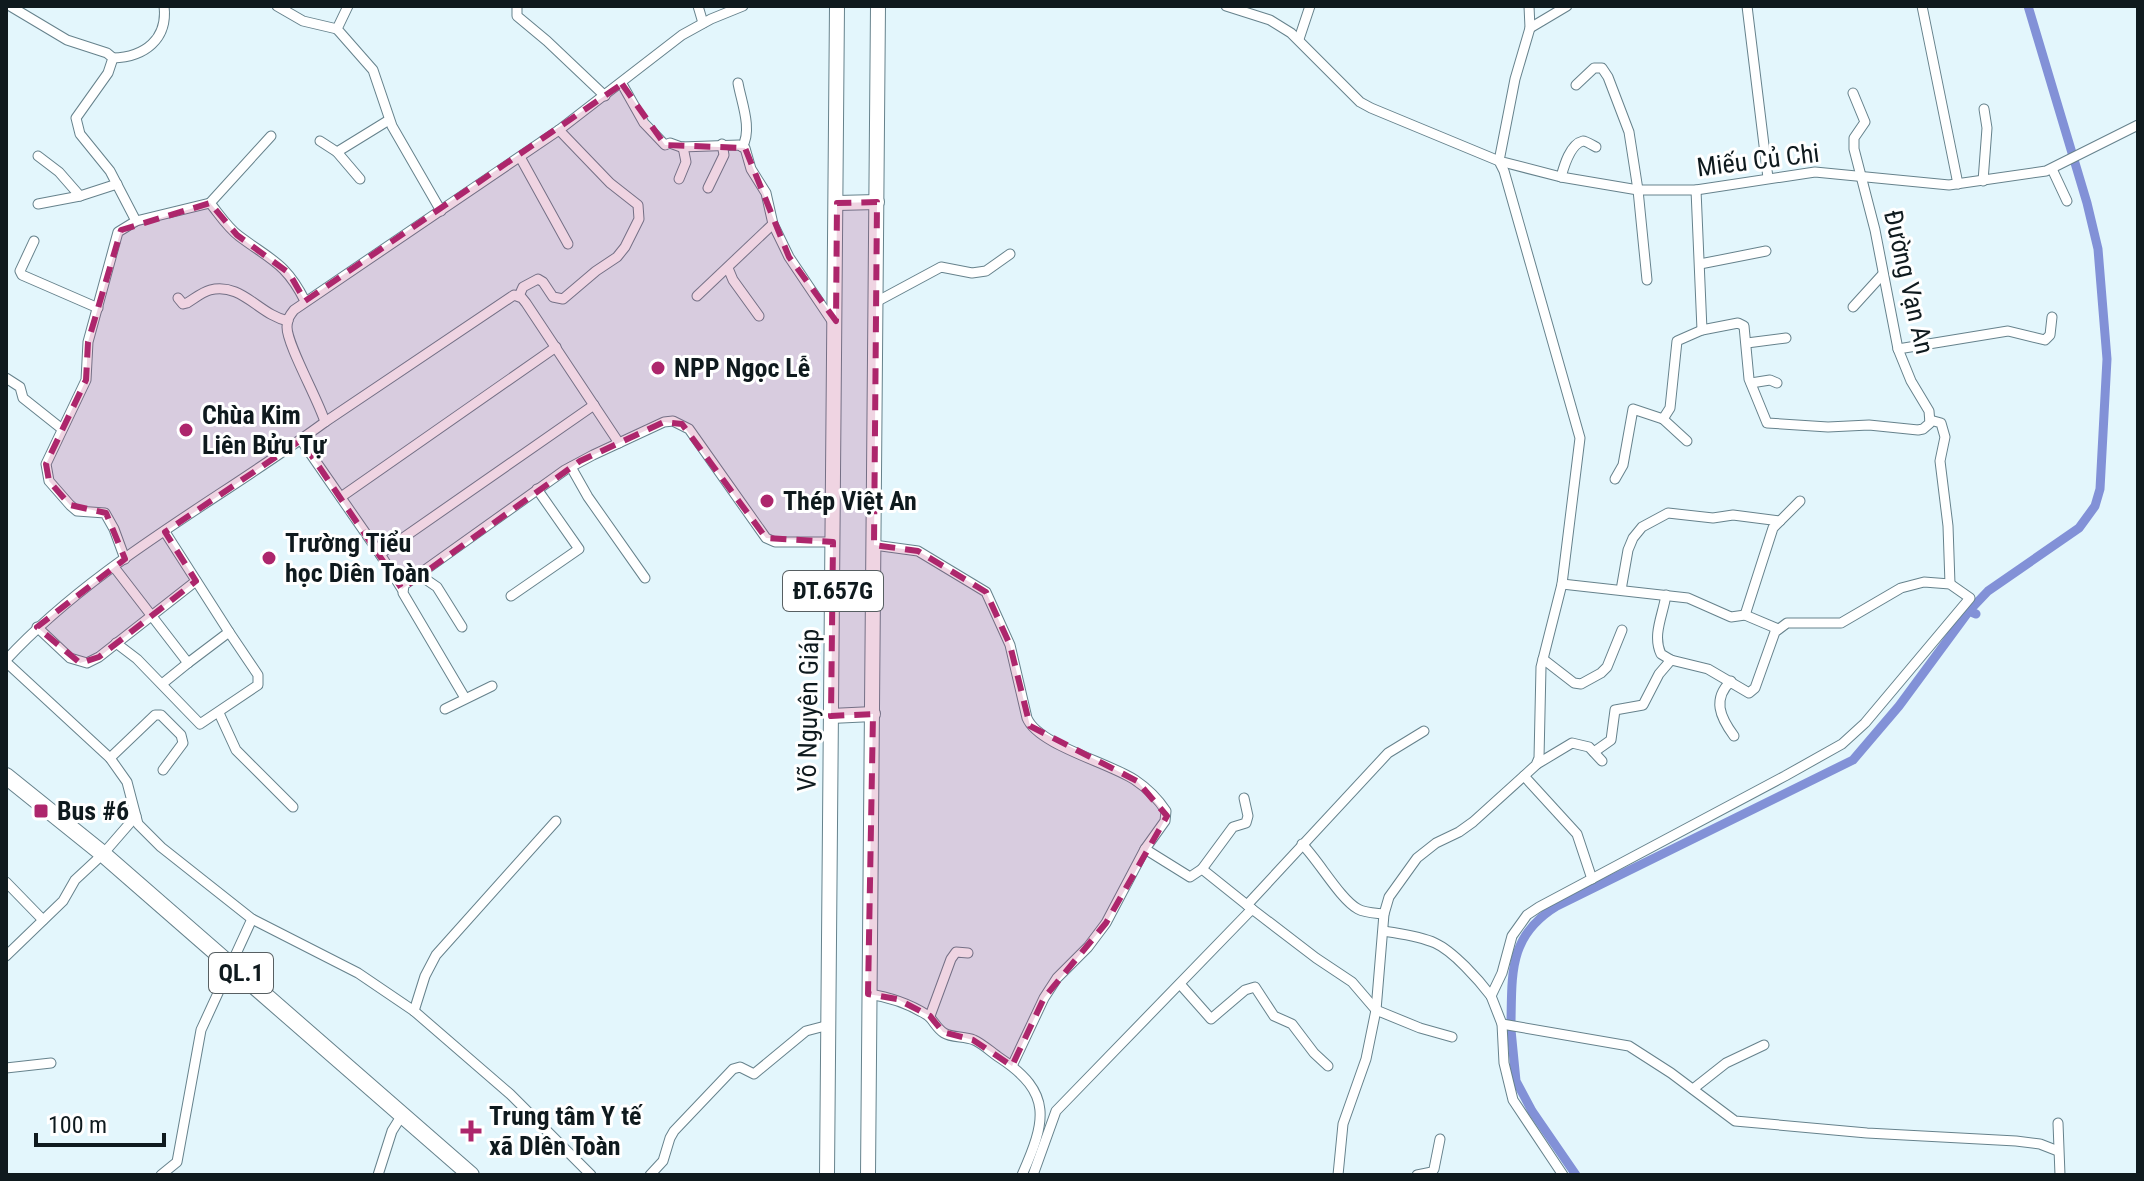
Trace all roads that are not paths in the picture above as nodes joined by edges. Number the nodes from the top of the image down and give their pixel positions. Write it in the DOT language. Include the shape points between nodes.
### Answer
graph roads {
  1 [pos="10,6"];
  2 [pos="164,6"];
  3 [pos="277,6"];
  4 [pos="348,6"];
  5 [pos="517,6"];
  6 [pos="698,6"];
  7 [pos="743,6"];
  8 [pos="837,6"];
  9 [pos="878,6"];
  10 [pos="1226,6"];
  11 [pos="1310,6"];
  12 [pos="1529,6"];
  13 [pos="1567,6"];
  14 [pos="1747,6"];
  15 [pos="1922,6"];
  16 [pos="703,23"];
  17 [pos="1530,28"];
  18 [pos="337,29"];
  19 [pos="1299,39"];
  20 [pos="113,58"];
  21 [pos="738,83"];
  22 [pos="622,84"];
  23 [pos="1576,85"];
  24 [pos="1853,93"];
  25 [pos="605,96"];
  26 [pos="1984,109"];
  27 [pos="389,120"];
  28 [pos="2138,125"];
  29 [pos="559,130"];
  30 [pos="271,136"];
  31 [pos="320,141"];
  32 [pos="722,144"];
  33 [pos="683,147"];
  34 [pos="742,147"];
  35 [pos="1596,147"];
  36 [pos="337,152"];
  37 [pos="38,156"];
  38 [pos="520,157"];
  39 [pos="1499,161"];
  40 [pos="2052,169"];
  41 [pos="1860,175"];
  42 [pos="1561,177"];
  43 [pos="1768,178"];
  44 [pos="360,179"];
  45 [pos="679,179"];
  46 [pos="1983,181"];
  47 [pos="117,184"];
  48 [pos="1958,184"];
  49 [pos="708,188"];
  50 [pos="1638,190"];
  51 [pos="1696,190"];
  52 [pos="80,196"];
  53 [pos="2067,201"];
  54 [pos="877,202"];
  55 [pos="210,203"];
  56 [pos="837,203"];
  57 [pos="38,204"];
  58 [pos="441,211"];
  59 [pos="136,221"];
  60 [pos="773,224"];
  61 [pos="34,241"];
  62 [pos="568,244"];
  63 [pos="1766,251"];
  64 [pos="1010,254"];
  65 [pos="1700,264"];
  66 [pos="728,268"];
  67 [pos="1883,274"];
  68 [pos="1647,280"];
  69 [pos="519,296"];
  70 [pos="697,296"];
  71 [pos="178,298"];
  72 [pos="305,301"];
  73 [pos="876,302"];
  74 [pos="1853,307"];
  75 [pos="98,308"];
  76 [pos="759,316"];
  77 [pos="2052,317"];
  78 [pos="288,321"];
  79 [pos="836,327"];
  80 [pos="1702,330"];
  81 [pos="1786,338"];
  82 [pos="1747,343"];
  83 [pos="556,347"];
  84 [pos="1898,349"];
  85 [pos="6,378"];
  86 [pos="1751,383"];
  87 [pos="1777,383"];
  88 [pos="594,405"];
  89 [pos="1663,419"];
  90 [pos="1930,420"];
  91 [pos="325,422"];
  92 [pos="62,429"];
  93 [pos="301,440"];
  94 [pos="1687,441"];
  95 [pos="619,443"];
  96 [pos="571,467"];
  97 [pos="1615,479"];
  98 [pos="537,489"];
  99 [pos="341,497"];
  100 [pos="1800,501"];
  101 [pos="1780,521"];
  102 [pos="165,532"];
  103 [pos="833,542"];
  104 [pos="874,545"];
  105 [pos="380,554"];
  106 [pos="125,559"];
  107 [pos="114,567"];
  108 [pos="418,574"];
  109 [pos="645,578"];
  110 [pos="196,581"];
  111 [pos="1562,584"];
  112 [pos="1950,584"];
  113 [pos="402,589"];
  114 [pos="1621,590"];
  115 [pos="1666,595"];
  116 [pos="511,596"];
  117 [pos="1745,615"];
  118 [pos="150,616"];
  119 [pos="37,627"];
  120 [pos="462,627"];
  121 [pos="1778,629"];
  122 [pos="1622,630"];
  123 [pos="229,632"];
  124 [pos="116,643"];
  125 [pos="1543,659"];
  126 [pos="1671,660"];
  127 [pos="6,661"];
  128 [pos="188,663"];
  129 [pos="1731,681"];
  130 [pos="162,684"];
  131 [pos="492,686"];
  132 [pos="465,698"];
  133 [pos="445,709"];
  134 [pos="219,713"];
  135 [pos="873,714"];
  136 [pos="831,716"];
  137 [pos="1424,731"];
  138 [pos="1734,736"];
  139 [pos="1594,752"];
  140 [pos="110,758"];
  141 [pos="1602,761"];
  142 [pos="1537,764"];
  143 [pos="163,770"];
  144 [pos="6,776"];
  145 [pos="1524,776"];
  146 [pos="1244,798"];
  147 [pos="293,807"];
  148 [pos="136,816"];
  149 [pos="556,821"];
  150 [pos="1302,844"];
  151 [pos="1145,849"];
  152 [pos="103,854"];
  153 [pos="1202,869"];
  154 [pos="1592,879"];
  155 [pos="6,882"];
  156 [pos="1250,907"];
  157 [pos="1384,914"];
  158 [pos="252,919"];
  159 [pos="43,920"];
  160 [pos="1384,931"];
  161 [pos="968,953"];
  162 [pos="6,956"];
  163 [pos="230,964"];
  164 [pos="1180,984"];
  165 [pos="868,994"];
  166 [pos="1491,996"];
  167 [pos="1376,1010"];
  168 [pos="414,1011"];
  169 [pos="930,1016"];
  170 [pos="1502,1024"];
  171 [pos="829,1025"];
  172 [pos="1452,1037"];
  173 [pos="1764,1045"];
  174 [pos="51,1063"];
  175 [pos="1012,1066"];
  176 [pos="1328,1066"];
  177 [pos="6,1068"];
  178 [pos="1693,1089"];
  179 [pos="402,1115"];
  180 [pos="2058,1123"];
  181 [pos="1440,1139"];
  182 [pos="2058,1151"];
  183 [pos="161,1175"];
  184 [pos="378,1175"];
  185 [pos="471,1175"];
  186 [pos="591,1175"];
  187 [pos="650,1175"];
  188 [pos="827,1175"];
  189 [pos="868,1175"];
  190 [pos="1022,1175"];
  191 [pos="1033,1175"];
  192 [pos="1338,1175"];
  193 [pos="1417,1175"];
  194 [pos="1563,1175"];
  195 [pos="2060,1175"];
  1 -- 20 [label="street" via="67,40"];
  2 -- 20 [label="street" via="165,26 158,38 125,58"];
  3 -- 18 [label="street" via="303,21"];
  4 -- 18 [label="street"];
  5 -- 25 [label="street" via="517,16"];
  6 -- 16 [label="street"];
  7 -- 16 [label="street"];
  8 -- 56 [label="main road, Võ Nguyên Giáp / ĐT.657G"];
  9 -- 54 [label="main road, ĐT.657G"];
  10 -- 19 [label="street, Miếu Củ Chi" via="1270,20"];
  11 -- 19 [label="street"];
  12 -- 17 [label="street"];
  13 -- 17 [label="street"];
  14 -- 43 [label="street"];
  15 -- 48 [label="street"];
  16 -- 22 [label="street"];
  17 -- 39 [label="street"];
  18 -- 27 [label="street" via="373,70"];
  19 -- 39 [label="street, Miếu Củ Chi" via="1362,103"];
  20 -- 47 [label="street" via="76,118 80,134"];
  21 -- 34 [label="street" via="746,130"];
  22 -- 25 [label="street"];
  22 -- 33 [label="street" via="653,133 665,145"];
  23 -- 50 [label="street" via="1596,67 1606,72 1629,132"];
  24 -- 41 [label="street, Đường Vạn An" via="1865,118 1854,141"];
  25 -- 29 [label="street"];
  26 -- 46 [label="street"];
  27 -- 36 [label="street"];
  27 -- 58 [label="street"];
  28 -- 40 [label="street, Miếu Củ Chi"];
  29 -- 38 [label="street"];
  29 -- 69 [label="street" via="638,205 639,219 617,257 563,299 553,297 538,279 523,287"];
  30 -- 55 [label="street"];
  31 -- 36 [label="street"];
  32 -- 33 [label="street"];
  32 -- 34 [label="street"];
  32 -- 49 [label="street" via="724,155"];
  33 -- 45 [label="street" via="686,162"];
  34 -- 60 [label="street" via="766,193"];
  35 -- 42 [label="street" via="1581,142 1567,157"];
  36 -- 44 [label="street"];
  37 -- 52 [label="street"];
  38 -- 58 [label="street"];
  38 -- 62 [label="street"];
  39 -- 42 [label="street, Miếu Củ Chi"];
  39 -- 111 [label="street" via="1580,432"];
  40 -- 46 [label="street, Miếu Củ Chi"];
  40 -- 53 [label="street"];
  41 -- 43 [label="street, Miếu Củ Chi" via="1815,172"];
  41 -- 48 [label="street, Miếu Củ Chi"];
  41 -- 67 [label="street, Đường Vạn An"];
  42 -- 50 [label="street, Miếu Củ Chi"];
  43 -- 51 [label="street, Miếu Củ Chi"];
  46 -- 48 [label="street, Miếu Củ Chi"];
  47 -- 52 [label="street"];
  47 -- 59 [label="street"];
  50 -- 51 [label="street, Miếu Củ Chi"];
  50 -- 68 [label="street"];
  51 -- 65 [label="street"];
  52 -- 57 [label="street"];
  54 -- 56 [label="main road"];
  54 -- 73 [label="main road, ĐT.657G"];
  55 -- 59 [label="street"];
  55 -- 72 [label="street" via="237,235 289,273"];
  56 -- 79 [label="main road, Võ Nguyên Giáp / ĐT.657G"];
  58 -- 72 [label="street"];
  59 -- 75 [label="street" via="117,235"];
  60 -- 66 [label="street"];
  60 -- 79 [label="street" via="792,263"];
  61 -- 75 [label="street" via="22,275"];
  63 -- 65 [label="street"];
  64 -- 73 [label="street" via="986,271 941,267"];
  65 -- 80 [label="street"];
  66 -- 70 [label="street"];
  66 -- 76 [label="street"];
  67 -- 74 [label="street"];
  67 -- 84 [label="street, Đường Vạn An"];
  69 -- 83 [label="street"];
  69 -- 91 [label="street" via="505,299"];
  71 -- 78 [label="street" via="185,304 211,290 240,293 270,316"];
  72 -- 78 [label="street"];
  73 -- 104 [label="main road, ĐT.657G"];
  75 -- 92 [label="street" via="88,342 86,380"];
  77 -- 84 [label="street" via="2045,340 2008,331"];
  78 -- 91 [label="street" via="289,338"];
  79 -- 103 [label="main road, Võ Nguyên Giáp / ĐT.657G"];
  80 -- 82 [label="street" via="1741,324"];
  80 -- 89 [label="street" via="1677,341 1670,408"];
  81 -- 82 [label="street"];
  82 -- 86 [label="street"];
  83 -- 88 [label="street"];
  83 -- 99 [label="street"];
  84 -- 90 [label="street, Đường Vạn An"];
  85 -- 92 [label="street"];
  86 -- 87 [label="street"];
  86 -- 90 [label="street" via="1770,424 1918,430"];
  88 -- 95 [label="street"];
  88 -- 105 [label="street"];
  89 -- 94 [label="street"];
  89 -- 97 [label="street" via="1633,409 1623,465"];
  90 -- 112 [label="street, Đường Vạn An" via="1941,423 1945,432 1940,461"];
  91 -- 93 [label="street"];
  92 -- 106 [label="street" via="46,459 47,478 75,510 105,513"];
  93 -- 99 [label="street"];
  93 -- 102 [label="street"];
  95 -- 96 [label="street"];
  95 -- 103 [label="street" via="664,422 682,424 766,538"];
  96 -- 98 [label="street"];
  96 -- 109 [label="street"];
  98 -- 108 [label="street"];
  98 -- 116 [label="street" via="579,549"];
  99 -- 105 [label="street"];
  100 -- 101 [label="street"];
  101 -- 114 [label="street" via="1668,513 1633,538"];
  101 -- 117 [label="street" via="1773,528"];
  102 -- 106 [label="street"];
  102 -- 110 [label="street"];
  103 -- 136 [label="main road, Võ Nguyên Giáp / ĐT.657G"];
  104 -- 135 [label="main road, ĐT.657G"];
  104 -- 151 [label="street" via="918,551 986,592 1010,645 1031,727 1133,779 1166,811"];
  105 -- 113 [label="street"];
  106 -- 107 [label="street"];
  107 -- 118 [label="street"];
  107 -- 119 [label="street"];
  108 -- 113 [label="street"];
  108 -- 120 [label="street" via="437,587"];
  110 -- 118 [label="street"];
  110 -- 123 [label="street"];
  111 -- 114 [label="street"];
  111 -- 125 [label="street"];
  112 -- 121 [label="street" via="1907,586 1841,623 1792,621"];
  112 -- 154 [label="street, Đường Vạn An" via="1970,598 1848,740"];
  113 -- 132 [label="street"];
  114 -- 115 [label="street"];
  115 -- 117 [label="street" via="1694,600 1735,618"];
  115 -- 126 [label="street" via="1657,645"];
  117 -- 121 [label="street"];
  118 -- 124 [label="street"];
  118 -- 128 [label="street"];
  119 -- 124 [label="street" via="80,663 92,661"];
  119 -- 127 [label="street"];
  121 -- 129 [label="street" via="1754,691 1745,692"];
  122 -- 125 [label="street" via="1607,667 1581,684"];
  123 -- 128 [label="street"];
  123 -- 134 [label="street" via="259,682"];
  124 -- 130 [label="street"];
  125 -- 142 [label="street"];
  126 -- 129 [label="street"];
  126 -- 139 [label="street" via="1643,705 1615,710 1611,740"];
  127 -- 140 [label="street"];
  128 -- 130 [label="street"];
  129 -- 138 [label="street" via="1720,694 1719,705"];
  130 -- 134 [label="street" via="200,724"];
  131 -- 132 [label="street"];
  132 -- 133 [label="street"];
  134 -- 147 [label="street" via="236,750"];
  135 -- 136 [label="main road"];
  135 -- 165 [label="main road, ĐT.657G"];
  136 -- 171 [label="main road, Võ Nguyên Giáp / ĐT.657G"];
  137 -- 150 [label="street" via="1388,753"];
  139 -- 141 [label="street"];
  139 -- 142 [label="street" via="1568,743"];
  140 -- 143 [label="street" via="161,715 183,743"];
  140 -- 148 [label="street" via="127,782"];
  142 -- 145 [label="street"];
  144 -- 152 [label="highway, QL.1"];
  145 -- 154 [label="street" via="1577,834"];
  145 -- 157 [label="street" via="1473,822 1417,858 1394,887"];
  146 -- 153 [label="street" via="1246,823 1233,827"];
  148 -- 152 [label="street"];
  148 -- 158 [label="street" via="149,837"];
  149 -- 168 [label="street" via="436,955"];
  150 -- 156 [label="street"];
  150 -- 157 [label="street" via="1357,909"];
  151 -- 153 [label="street" via="1190,877"];
  151 -- 175 [label="street" via="1106,923 1044,998"];
  152 -- 159 [label="street"];
  152 -- 163 [label="highway, QL.1"];
  153 -- 156 [label="street"];
  154 -- 166 [label="street" via="1527,915 1512,936"];
  155 -- 159 [label="street"];
  156 -- 164 [label="street"];
  156 -- 167 [label="street" via="1352,982"];
  157 -- 160 [label="street"];
  158 -- 163 [label="street"];
  158 -- 168 [label="street" via="358,973"];
  159 -- 162 [label="street"];
  160 -- 166 [label="street" via="1437,944"];
  160 -- 167 [label="street"];
  161 -- 169 [label="street" via="952,956"];
  163 -- 179 [label="highway, QL.1"];
  163 -- 183 [label="street" via="201,1030 177,1162"];
  164 -- 176 [label="street" via="1211,1019 1255,987 1274,1016 1292,1024"];
  164 -- 191 [label="street" via="1056,1111"];
  165 -- 169 [label="street" via="897,999"];
  165 -- 189 [label="main road, ĐT.657G"];
  166 -- 170 [label="street"];
  167 -- 172 [label="street"];
  167 -- 192 [label="street" via="1366,1059 1343,1124"];
  168 -- 186 [label="street" via="510,1094"];
  169 -- 175 [label="street" via="943,1032 973,1040"];
  170 -- 178 [label="street" via="1629,1046"];
  170 -- 194 [label="street" via="1513,1100"];
  171 -- 187 [label="street" via="801,1034 754,1074 733,1069 674,1131 663,1161"];
  171 -- 188 [label="main road, Võ Nguyên Giáp / ĐT.657G"];
  173 -- 178 [label="street" via="1726,1063"];
  174 -- 177 [label="street"];
  175 -- 190 [label="street" via="1031,1082 1040,1101 1039,1124"];
  178 -- 182 [label="street" via="1735,1121 2016,1141"];
  179 -- 184 [label="street"];
  179 -- 185 [label="highway, QL.1"];
  180 -- 182 [label="street"];
  181 -- 193 [label="street" via="1434,1169"];
  182 -- 195 [label="street"];
}
